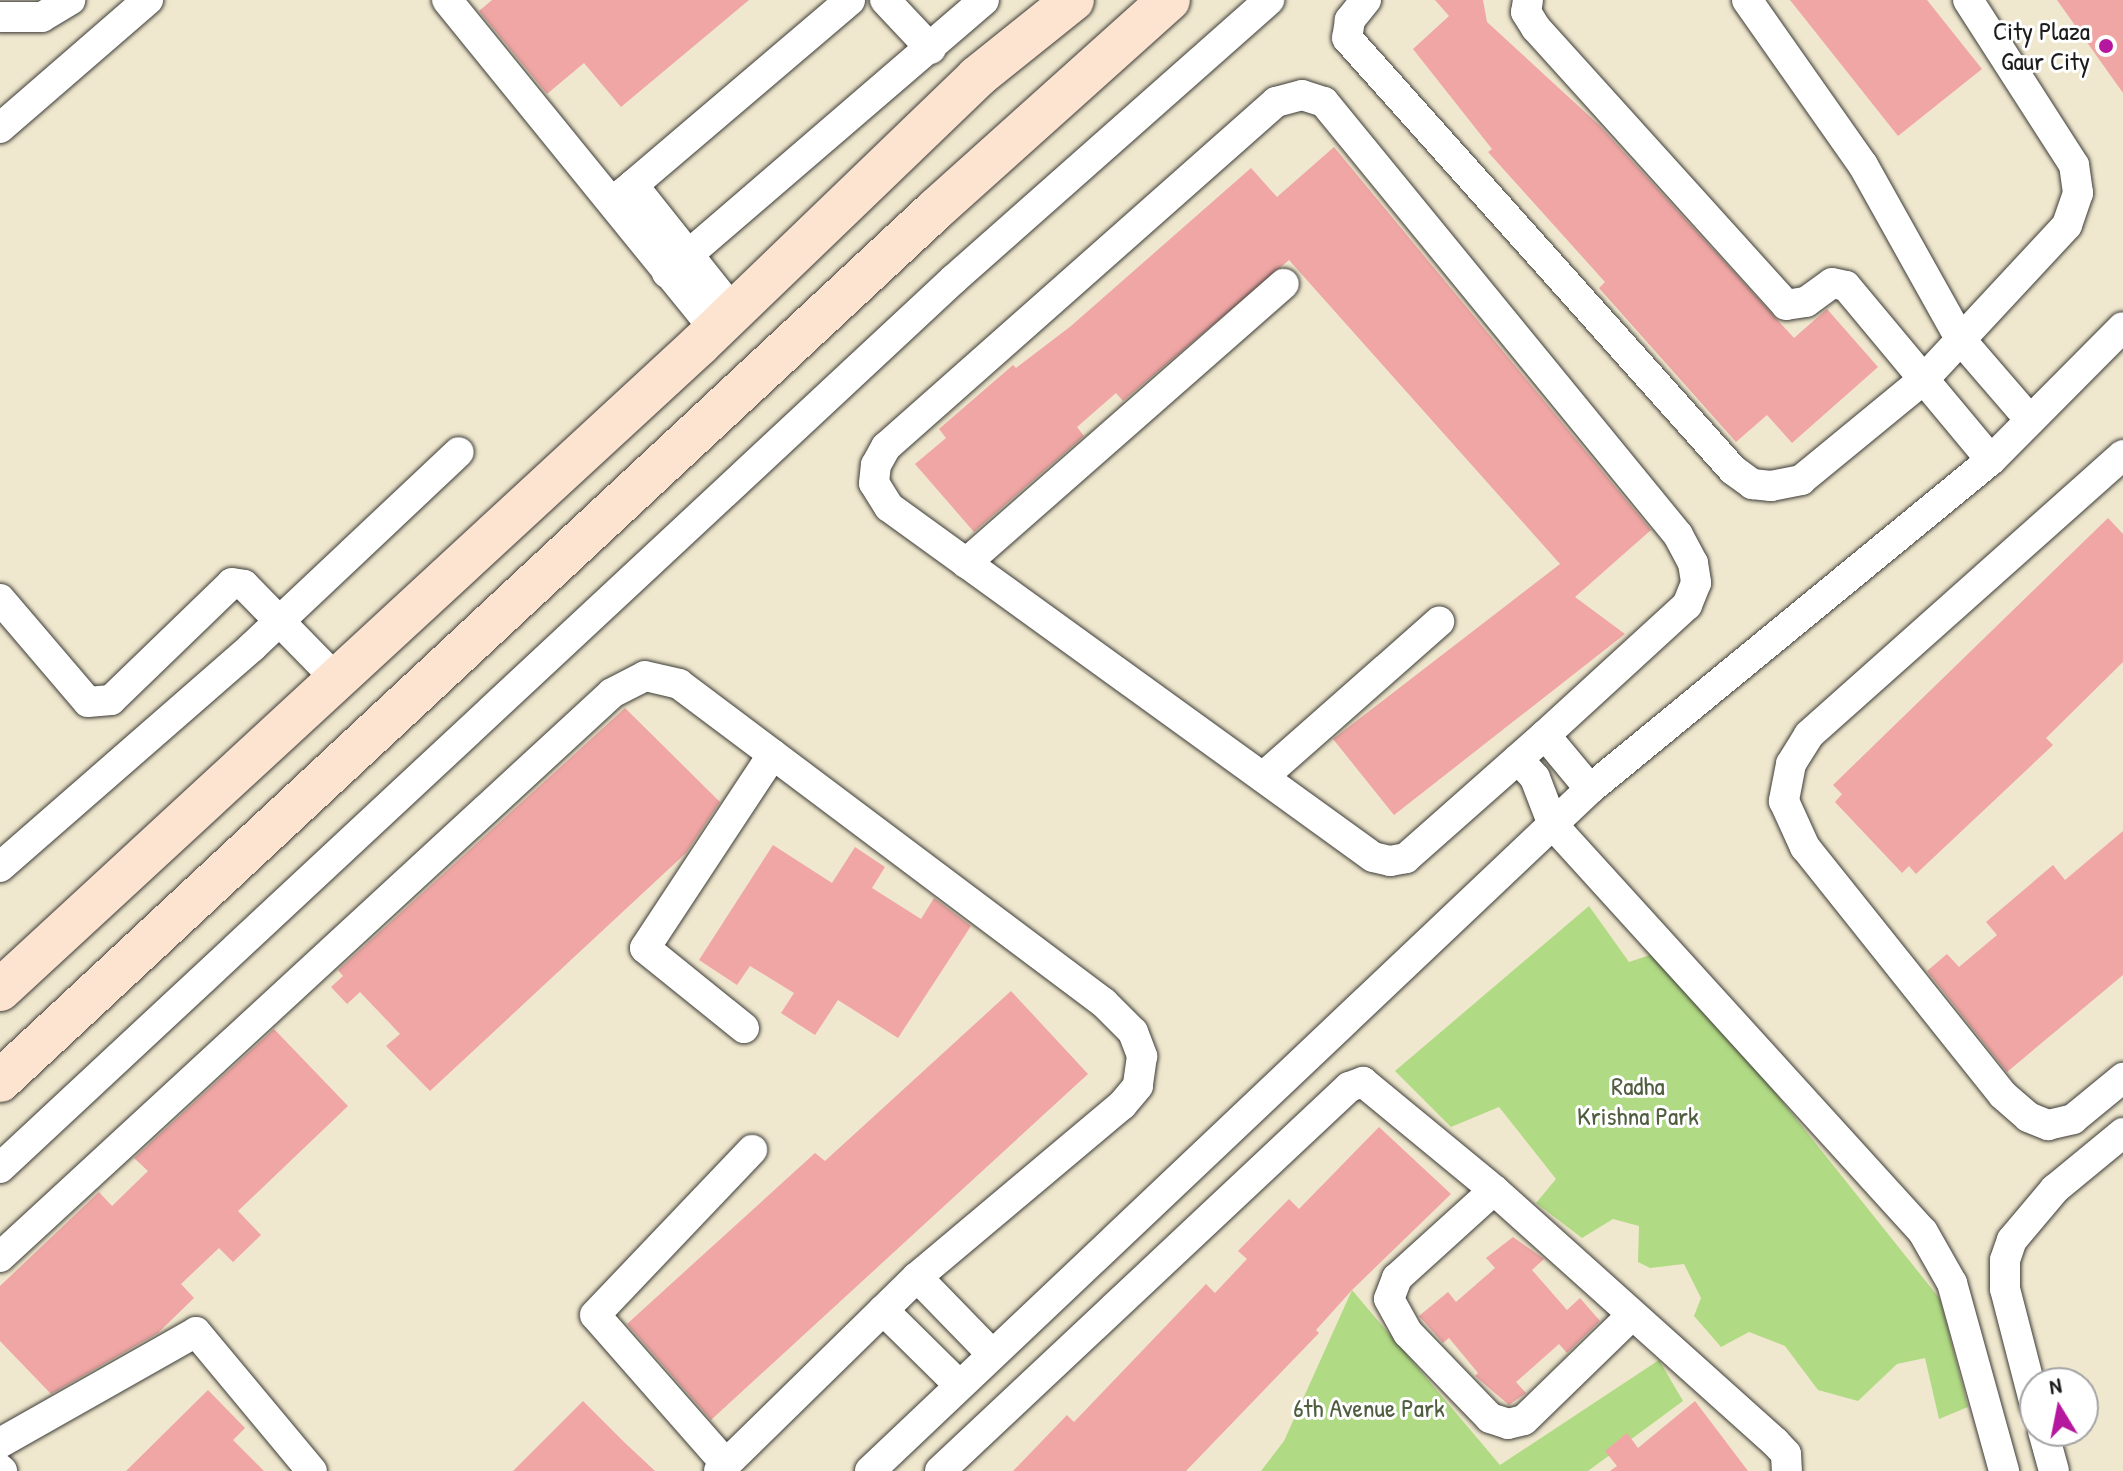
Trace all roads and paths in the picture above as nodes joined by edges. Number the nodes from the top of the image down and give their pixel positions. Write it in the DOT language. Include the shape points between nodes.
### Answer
graph roads {
  1 [pos="70,0"];
  2 [pos="148,0"];
  3 [pos="447,0"];
  4 [pos="850,0"];
  5 [pos="885,0"];
  6 [pos="984,0"];
  7 [pos="1073,0"];
  8 [pos="1169,0"];
  9 [pos="1269,0"];
  10 [pos="1366,0"];
  11 [pos="1528,0"];
  12 [pos="1747,0"];
  13 [pos="1968,0"];
  14 [pos="0,17"];
  15 [pos="931,49"];
  16 [pos="0,128"];
  17 [pos="621,194"];
  18 [pos="677,264"];
  19 [pos="1284,284"];
  20 [pos="724,321"];
  21 [pos="2121,334"];
  22 [pos="1961,340"];
  23 [pos="1924,379"];
  24 [pos="2030,420"];
  25 [pos="459,452"];
  26 [pos="2123,455"];
  27 [pos="1991,460"];
  28 [pos="966,563"];
  29 [pos="0,599"];
  30 [pos="278,621"];
  31 [pos="1439,622"];
  32 [pos="337,680"];
  33 [pos="1545,735"];
  34 [pos="773,754"];
  35 [pos="1518,759"];
  36 [pos="1263,777"];
  37 [pos="1590,789"];
  38 [pos="1553,825"];
  39 [pos="0,867"];
  40 [pos="0,990"];
  41 [pos="744,1028"];
  42 [pos="2123,1078"];
  43 [pos="0,1081"];
  44 [pos="2123,1133"];
  45 [pos="752,1150"];
  46 [pos="0,1168"];
  47 [pos="1494,1190"];
  48 [pos="0,1257"];
  49 [pos="917,1277"];
  50 [pos="883,1310"];
  51 [pos="1632,1315"];
  52 [pos="1031,1317"];
  53 [pos="1000,1346"];
  54 [pos="1067,1349"];
  55 [pos="2025,1367"];
  56 [pos="1042,1374"];
  57 [pos="959,1385"];
  58 [pos="0,1443"];
  59 [pos="2047,1447"];
  60 [pos="723,1468"];
  61 [pos="312,1471"];
  62 [pos="870,1471"];
  63 [pos="940,1471"];
  64 [pos="1787,1471"];
  65 [pos="2004,1471"];
  66 [pos="2054,1471"];
  1 -- 14 [label="street" via="42,17"];
  2 -- 16 [label="street"];
  3 -- 17 [label="street"];
  4 -- 17 [label="street"];
  5 -- 15 [label="street"];
  6 -- 15 [label="street"];
  7 -- 20 [label="street" via="977,77"];
  8 -- 43 [label="street" via="936,209"];
  9 -- 46 [label="street" via="954,279"];
  10 -- 23 [label="street" via="1350,20 1347,38 1733,470 1752,484 1801,480"];
  11 -- 23 [label="street" via="1526,12 1536,28 1786,305 1806,302 1832,283 1846,286"];
  12 -- 22 [label="street" via="1863,165"];
  13 -- 22 [label="street" via="2074,165 2078,193 2067,225"];
  15 -- 18 [label="street"];
  17 -- 18 [label="street"];
  18 -- 20 [label="street"];
  19 -- 28 [label="street"];
  20 -- 32 [label="street"];
  21 -- 24 [label="street"];
  22 -- 23 [label="street"];
  22 -- 24 [label="street"];
  23 -- 27 [label="street"];
  24 -- 27 [label="street"];
  25 -- 30 [label="street"];
  26 -- 42 [label="street" via="1809,735 1791,764 1784,801 1805,847 2003,1095 2028,1117 2048,1125 2073,1119"];
  27 -- 37 [label="street"];
  28 -- 33 [label="street" via="889,507 874,483 886,447 1276,102 1302,95 1324,102 1678,535 1693,563 1696,583 1687,605"];
  28 -- 36 [label="street"];
  29 -- 30 [label="street" via="88,702 99,703 111,700 232,583 244,585"];
  30 -- 32 [label="street"];
  30 -- 39 [label="street"];
  31 -- 36 [label="street"];
  32 -- 40 [label="street"];
  33 -- 35 [label="street"];
  33 -- 37 [label="street"];
  34 -- 41 [label="street" via="645,948"];
  34 -- 48 [label="street" via="679,684 645,676 612,693"];
  34 -- 49 [label="street" via="1104,1003 1133,1032 1142,1056 1138,1086 1122,1105"];
  35 -- 36 [label="street" via="1406,858 1390,861 1373,857"];
  35 -- 38 [label="street" via="1535,778"];
  37 -- 38 [label="street"];
  38 -- 52 [label="street"];
  38 -- 65 [label="street" via="1923,1232 1952,1283"];
  44 -- 55 [label="street" via="2055,1189 2018,1231 2005,1260 2005,1289"];
  45 -- 60 [label="street" via="595,1315"];
  47 -- 51 [label="street"];
  47 -- 51 [label="street" via="1397,1278 1389,1299 1408,1333 1490,1418 1508,1424 1524,1420"];
  47 -- 54 [label="street" via="1363,1082 1349,1087"];
  49 -- 50 [label="street"];
  49 -- 53 [label="street"];
  50 -- 57 [label="street"];
  50 -- 60 [label="street"];
  51 -- 64 [label="street" via="1775,1442 1786,1454"];
  52 -- 53 [label="street"];
  52 -- 54 [label="street"];
  53 -- 56 [label="street"];
  53 -- 57 [label="street"];
  54 -- 56 [label="street"];
  56 -- 63 [label="street"];
  57 -- 62 [label="street"];
  58 -- 61 [label="street" via="196,1332"];
  59 -- 66 [label="street"];
}
